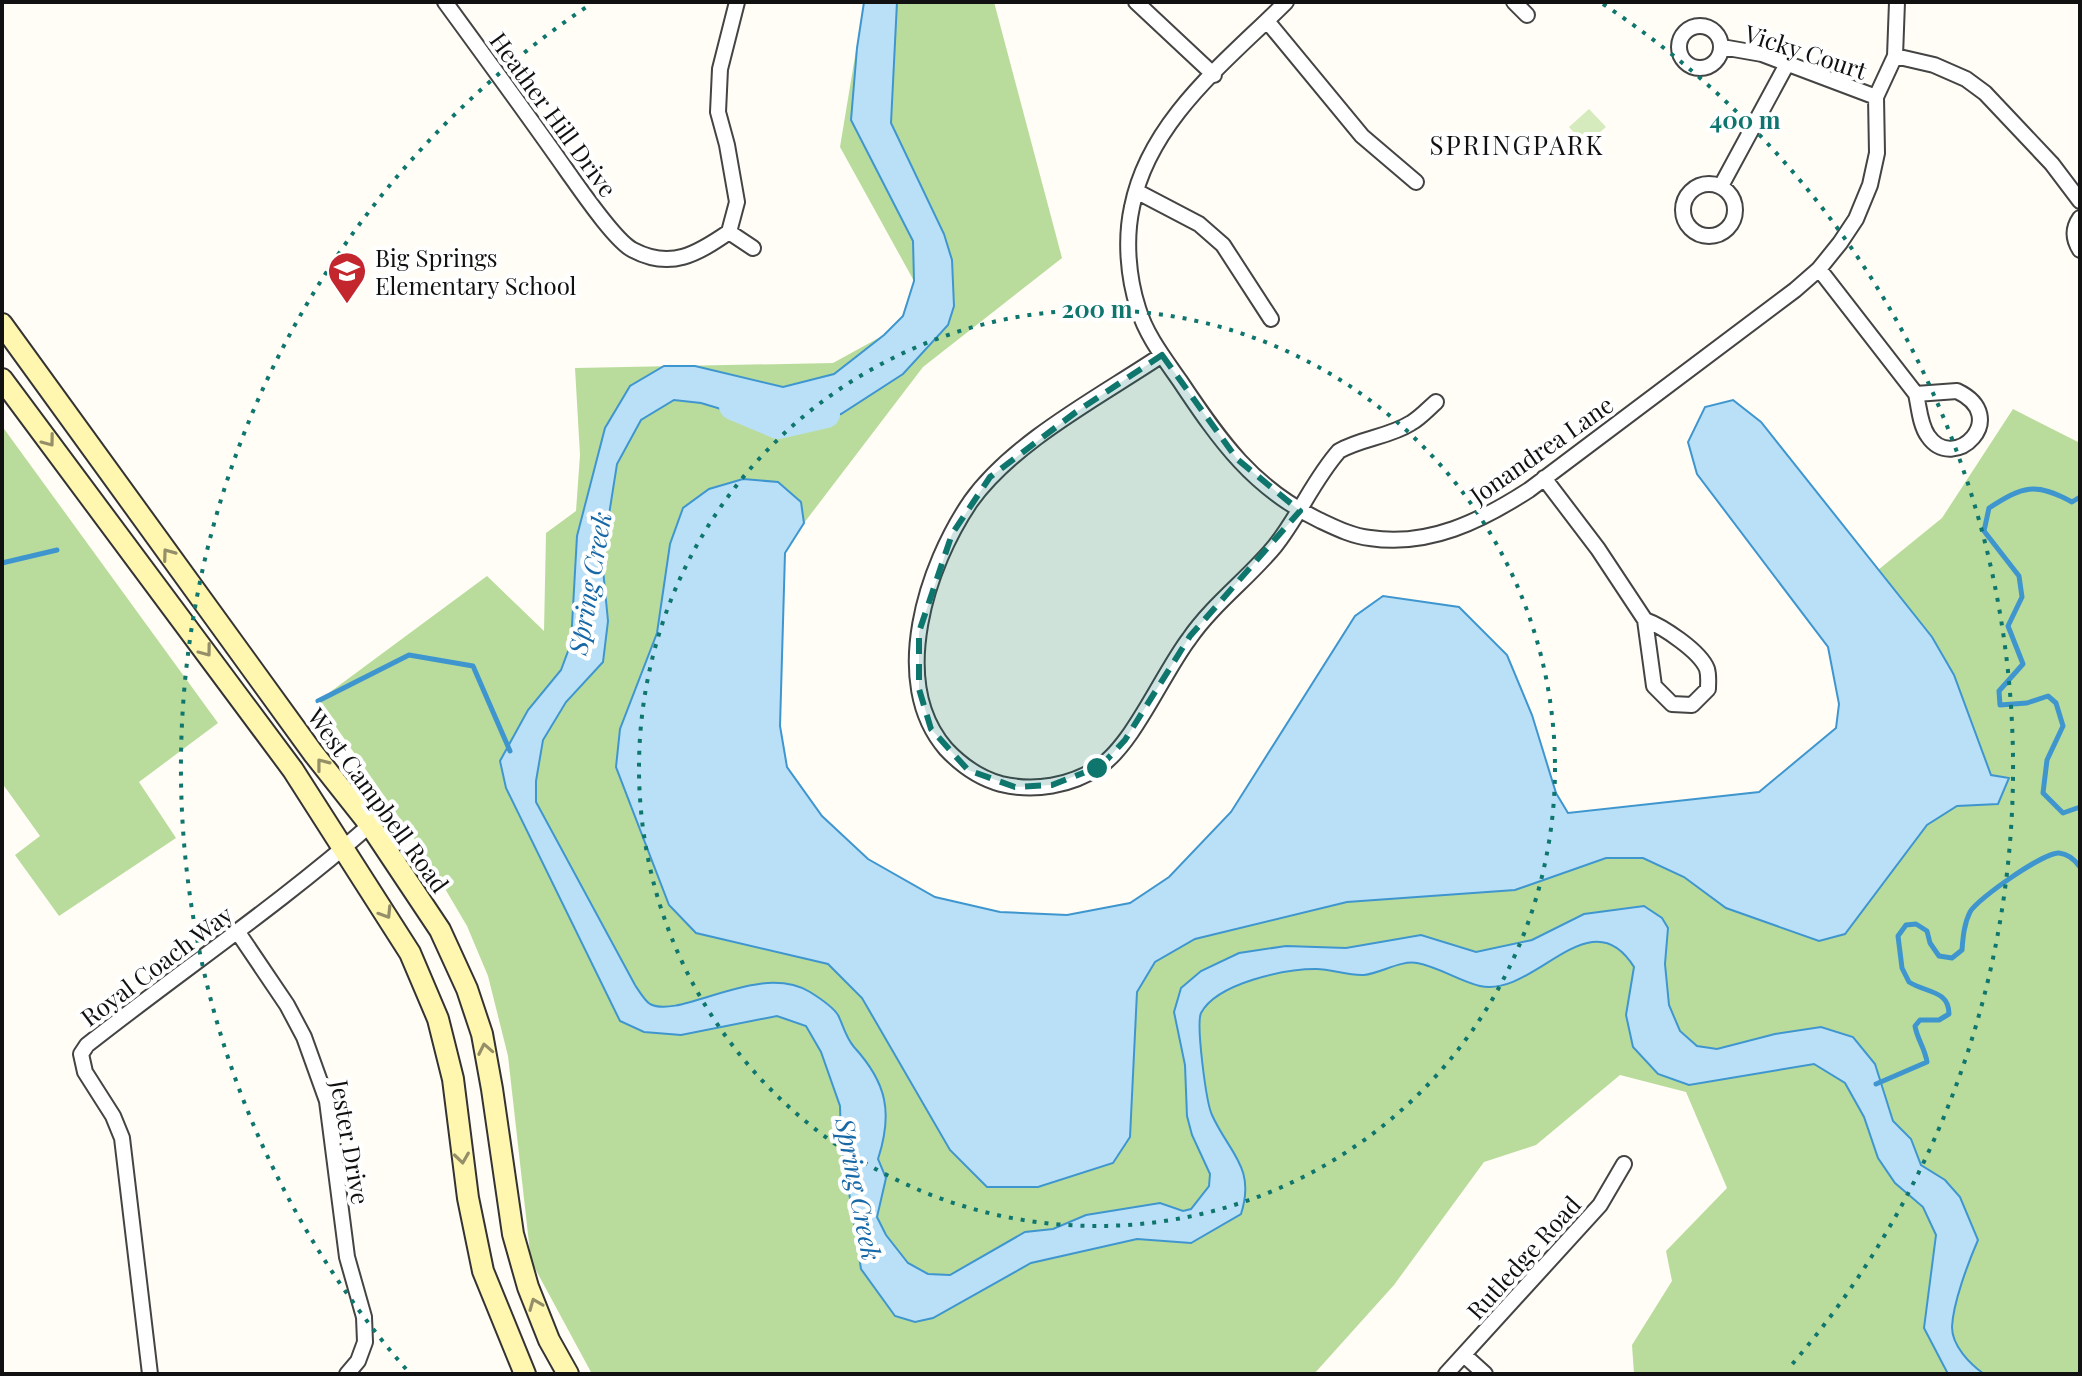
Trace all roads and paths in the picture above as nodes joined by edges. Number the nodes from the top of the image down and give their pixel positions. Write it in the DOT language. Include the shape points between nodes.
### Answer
graph roads {
  1 [pos="445,2"];
  2 [pos="737,2"];
  3 [pos="1136,2"];
  4 [pos="1286,2"];
  5 [pos="1514,2"];
  6 [pos="1897,2"];
  7 [pos="1527,15"];
  8 [pos="1267,21"];
  9 [pos="1722,47"];
  10 [pos="1895,56"];
  11 [pos="1787,64"];
  12 [pos="1214,75"];
  13 [pos="1876,97"];
  14 [pos="1416,182"];
  15 [pos="1721,186"];
  16 [pos="1136,191"];
  17 [pos="2080,201"];
  18 [pos="2080,218"];
  19 [pos="729,232"];
  20 [pos="753,248"];
  21 [pos="2080,250"];
  22 [pos="1819,269"];
  23 [pos="1271,319"];
  24 [pos="2,324"];
  25 [pos="1162,355"];
  26 [pos="2,379"];
  27 [pos="1916,394"];
  28 [pos="1436,402"];
  29 [pos="95,452"];
  30 [pos="71,470"];
  31 [pos="1544,478"];
  32 [pos="1300,511"];
  33 [pos="1645,620"];
  34 [pos="370,825"];
  35 [pos="344,847"];
  36 [pos="237,931"];
  37 [pos="1624,1164"];
  38 [pos="1464,1355"];
  39 [pos="150,1374"];
  40 [pos="347,1374"];
  41 [pos="525,1374"];
  42 [pos="568,1374"];
  43 [pos="1446,1374"];
  44 [pos="1485,1374"];
  1 -- 19 [label="street, Heather Hill Drive" via="595,209 631,249 680,260"];
  2 -- 19 [label="street" via="720,69 718,112 737,202"];
  3 -- 12 [label="street"];
  4 -- 8 [label="street, Jonandrea Lane"];
  5 -- 7 [label="street"];
  6 -- 10 [label="street, Jonandrea Lane"];
  8 -- 12 [label="street, Jonandrea Lane"];
  8 -- 14 [label="street" via="1362,136"];
  9 -- 11 [label="street, Vicky Court"];
  10 -- 13 [label="street, Jonandrea Lane"];
  10 -- 17 [label="street" via="1934,65 1985,93"];
  11 -- 13 [label="street, Vicky Court"];
  11 -- 15 [label="street"];
  12 -- 16 [label="street, Jonandrea Lane" via="1160,136"];
  13 -- 22 [label="street, Jonandrea Lane" via="1877,153 1870,185 1856,219"];
  16 -- 23 [label="street" via="1192,220 1223,245"];
  16 -- 25 [label="street, Jonandrea Lane" via="1129,228 1131,281 1138,310"];
  18 -- 21 [label="street" via="2074,231"];
  19 -- 20 [label="street"];
  22 -- 27 [label="street"];
  22 -- 31 [label="street, Jonandrea Lane"];
  24 -- 29 [label="main road, West Campbell Road"];
  25 -- 32 [label="street, Jonandrea Lane" via="1237,459 1279,499"];
  25 -- 32 [label="street" via="1009,459 962,516 932,578 917,656 922,707 947,749 968,770 1015,787 1052,785 1101,766 1125,740 1190,636 1257,567"];
  26 -- 30 [label="main road, one-way"];
  27 -- 27 [label="street" via="1926,434 1936,445 1950,449 1975,437 1980,423 1970,397 1957,391"];
  28 -- 32 [label="street" via="1411,423 1339,451"];
  29 -- 30 [label="main road"];
  34 -- 29 [label="main road, West Campbell Road, one-way"];
  30 -- 35 [label="main road, one-way"];
  31 -- 32 [label="street, Jonandrea Lane" via="1494,513 1420,538 1361,536"];
  31 -- 33 [label="street"];
  33 -- 33 [label="street" via="1654,686 1672,704 1692,705 1708,689 1706,665"];
  34 -- 35 [label="street, Royal Coach Way"];
  42 -- 34 [label="main road, West Campbell Road, one-way" via="528,1287 513,1234 482,1034 467,989 440,930"];
  35 -- 36 [label="street, Royal Coach Way"];
  35 -- 41 [label="main road, one-way" via="410,953 438,1019 453,1079 483,1271"];
  36 -- 39 [label="street, Royal Coach Way" via="81,1054 85,1072 122,1138"];
  36 -- 40 [label="street, Jester Drive" via="304,1037 327,1101 347,1257 364,1317 365,1342"];
  37 -- 38 [label="street, Rutledge Road" via="1600,1205"];
  38 -- 43 [label="street, Rutledge Road"];
  38 -- 44 [label="street"];
}
